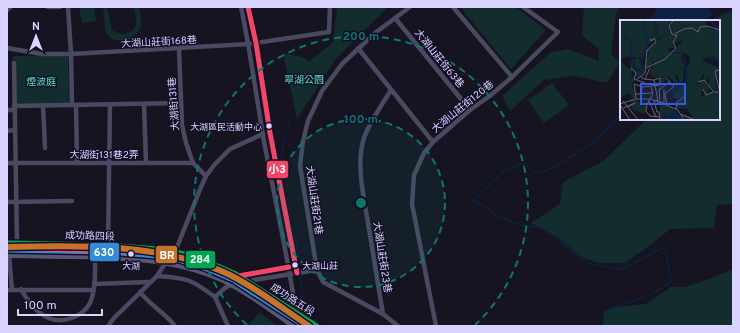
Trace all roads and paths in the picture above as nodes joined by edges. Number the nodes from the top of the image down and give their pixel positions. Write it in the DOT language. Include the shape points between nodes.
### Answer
graph roads {
  1 [pos="11,7"];
  2 [pos="48,7"];
  3 [pos="60,7"];
  4 [pos="68,7"];
  5 [pos="241,7"];
  6 [pos="330,7"];
  7 [pos="410,7"];
  8 [pos="453,7"];
  9 [pos="523,7"];
  10 [pos="7,10"];
  11 [pos="396,18"];
  12 [pos="249,44"];
  13 [pos="7,48"];
  14 [pos="358,48"];
  15 [pos="179,49"];
  16 [pos="71,54"];
  17 [pos="14,63"];
  18 [pos="512,77"];
  19 [pos="391,90"];
  20 [pos="180,103"];
  21 [pos="144,104"];
  22 [pos="43,105"];
  23 [pos="74,105"];
  24 [pos="110,105"];
  25 [pos="14,108"];
  26 [pos="7,110"];
  27 [pos="470,110"];
  28 [pos="15,130"];
  29 [pos="7,131"];
  30 [pos="263,134"];
  31 [pos="433,142"];
  32 [pos="45,148"];
  33 [pos="16,162"];
  34 [pos="146,162"];
  35 [pos="7,163"];
  36 [pos="77,163"];
  37 [pos="110,163"];
  38 [pos="193,163"];
  39 [pos="206,176"];
  40 [pos="16,201"];
  41 [pos="72,201"];
  42 [pos="7,202"];
  43 [pos="7,243"];
  44 [pos="17,243"];
  45 [pos="108,245"];
  46 [pos="171,250"];
  47 [pos="8,255"];
  48 [pos="95,257"];
  49 [pos="166,262"];
  50 [pos="317,270"];
  51 [pos="290,274"];
  52 [pos="157,276"];
  53 [pos="247,281"];
  54 [pos="149,282"];
  55 [pos="94,284"];
  56 [pos="232,284"];
  57 [pos="21,289"];
  58 [pos="9,290"];
  59 [pos="94,290"];
  60 [pos="140,292"];
  61 [pos="215,297"];
  62 [pos="296,312"];
  63 [pos="383,314"];
  64 [pos="108,326"];
  65 [pos="174,326"];
  66 [pos="228,326"];
  67 [pos="294,326"];
  68 [pos="317,326"];
  69 [pos="398,326"];
  70 [pos="436,326"];
  1 -- 10 [label="street"];
  2 -- 3 [label="street"];
  4 -- 16 [label="street"];
  5 -- 12 [label="street"];
  6 -- 12 [label="street, 大湖山莊街168巷" via="329,32"];
  7 -- 11 [label="street, 大湖山莊街21巷"];
  8 -- 18 [label="street"];
  9 -- 18 [label="street, 大湖山莊街120巷" via="558,32"];
  11 -- 14 [label="street, 大湖山莊街21巷"];
  11 -- 27 [label="street, 大湖山莊街63巷"];
  12 -- 15 [label="street, 大湖山莊街168巷"];
  12 -- 30 [label="street"];
  13 -- 16 [label="street, 大湖山莊街168巷" via="42,54"];
  14 -- 19 [label="street"];
  14 -- 50 [label="street, 大湖山莊街21巷" via="322,91 308,121 303,141 300,166"];
  15 -- 16 [label="street, 大湖山莊街168巷"];
  15 -- 20 [label="street, 大湖街131巷"];
  16 -- 23 [label="street"];
  17 -- 25 [label="street"];
  18 -- 27 [label="street, 大湖山莊街120巷"];
  19 -- 31 [label="street"];
  19 -- 63 [label="street, 大湖山莊街23巷" via="364,137 361,152 364,199"];
  20 -- 21 [label="street"];
  20 -- 38 [label="street, 大湖街131巷" via="182,125"];
  21 -- 24 [label="street"];
  21 -- 34 [label="street"];
  22 -- 23 [label="street"];
  22 -- 25 [label="street"];
  22 -- 32 [label="street"];
  23 -- 24 [label="street"];
  23 -- 36 [label="street"];
  24 -- 37 [label="street"];
  25 -- 26 [label="street"];
  25 -- 28 [label="street"];
  27 -- 31 [label="street, 大湖山莊街120巷"];
  28 -- 29 [label="street"];
  28 -- 33 [label="street"];
  30 -- 39 [label="street" via="230,149"];
  30 -- 51 [label="street"];
  31 -- 70 [label="street, 大湖山莊街120巷" via="424,153 414,175 412,204"];
  33 -- 35 [label="street, 大湖街131巷2弄"];
  33 -- 36 [label="street, 大湖街131巷2弄"];
  33 -- 40 [label="street"];
  34 -- 37 [label="street, 大湖街131巷2弄"];
  34 -- 38 [label="street, 大湖街131巷2弄"];
  36 -- 37 [label="street, 大湖街131巷2弄"];
  37 -- 45 [label="street"];
  38 -- 39 [label="street, 大湖街131巷"];
  39 -- 46 [label="street" via="177,247"];
  40 -- 41 [label="street"];
  40 -- 42 [label="street"];
  40 -- 44 [label="street"];
  43 -- 44 [label="main road, 成功路四段"];
  44 -- 45 [label="main road, 成功路四段"];
  44 -- 47 [label="street"];
  45 -- 46 [label="main road, 成功路四段"];
  46 -- 49 [label="street"];
  46 -- 53 [label="main road, 成功路五段" via="209,262"];
  47 -- 48 [label="main road"];
  47 -- 58 [label="street"];
  48 -- 49 [label="main road"];
  48 -- 55 [label="street"];
  49 -- 52 [label="street"];
  49 -- 56 [label="main road, 成功路五段"];
  50 -- 51 [label="street"];
  50 -- 63 [label="street" via="323,282"];
  51 -- 53 [label="street"];
  51 -- 62 [label="street"];
  52 -- 54 [label="street"];
  52 -- 61 [label="street" via="190,280"];
  53 -- 56 [label="street"];
  53 -- 62 [label="main road, 成功路五段"];
  54 -- 55 [label="street"];
  54 -- 60 [label="street"];
  55 -- 59 [label="street"];
  56 -- 61 [label="street"];
  56 -- 67 [label="main road, 成功路五段"];
  57 -- 58 [label="street"];
  57 -- 59 [label="street"];
  57 -- 59 [label="street" via="40,314 52,320 79,316 90,302"];
  60 -- 64 [label="street"];
  60 -- 65 [label="street" via="146,301"];
  61 -- 66 [label="street"];
  62 -- 68 [label="main road, 成功路五段"];
  63 -- 69 [label="street"];
}
